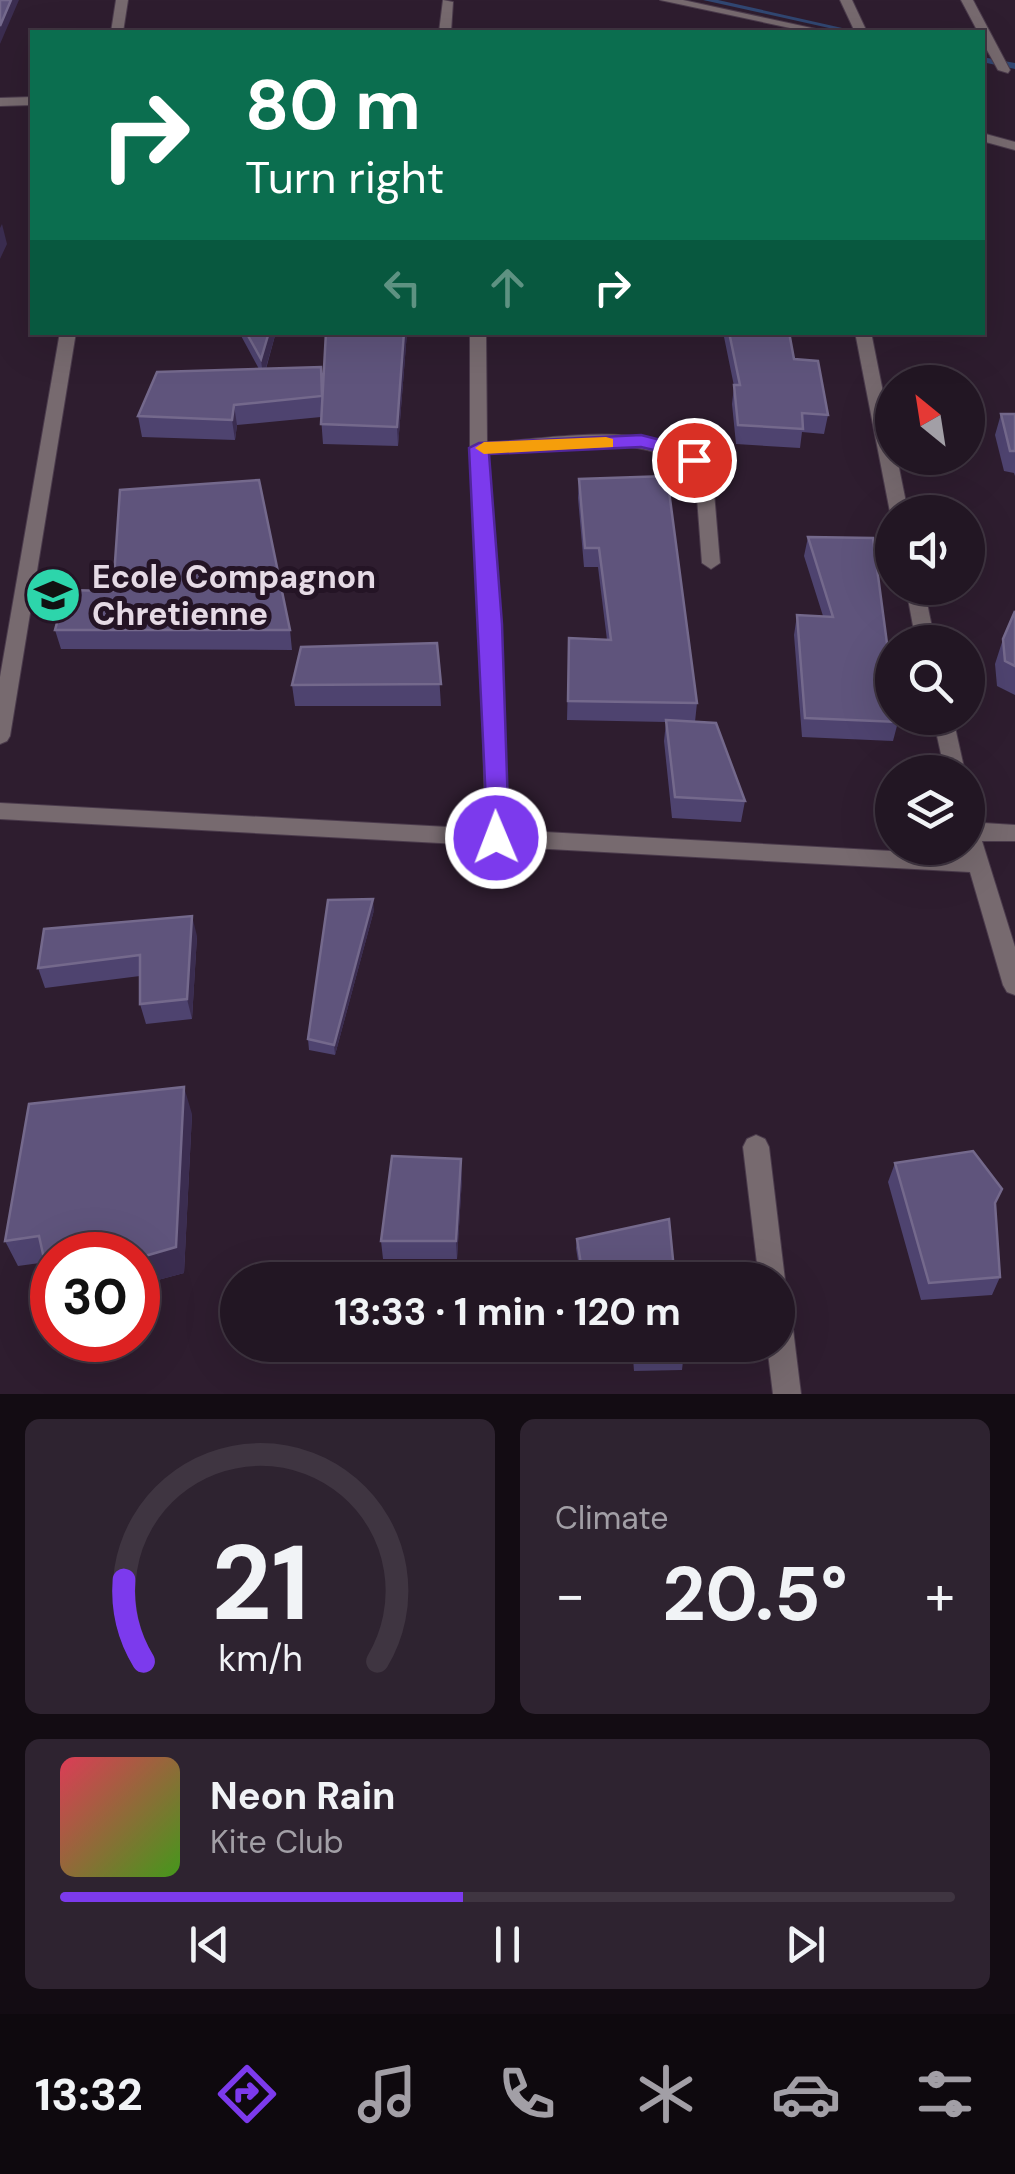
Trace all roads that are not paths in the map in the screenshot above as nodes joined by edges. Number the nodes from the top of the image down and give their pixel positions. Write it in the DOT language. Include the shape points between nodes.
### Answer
graph roads {
  1 [pos="122,0"];
  2 [pos="666,0"];
  3 [pos="846,0"];
  4 [pos="968,0"];
  5 [pos="447,2"];
  6 [pos="117,30"];
  7 [pos="445,30"];
  8 [pos="814,30"];
  9 [pos="860,30"];
  10 [pos="985,66"];
  11 [pos="1010,71"];
  12 [pos="30,101"];
  13 [pos="0,102"];
  14 [pos="985,137"];
  15 [pos="1015,146"];
  16 [pos="67,335"];
  17 [pos="478,335"];
  18 [pos="864,335"];
  19 [pos="479,448"];
  20 [pos="896,495"];
  21 [pos="711,562"];
  22 [pos="0,736"];
  23 [pos="0,811"];
  24 [pos="985,832"];
  25 [pos="1015,833"];
  26 [pos="496,838"];
  27 [pos="875,859"];
  28 [pos="975,865"];
  29 [pos="1015,984"];
  30 [pos="756,1147"];
  31 [pos="770,1262"];
  32 [pos="782,1362"];
  33 [pos="786,1394"];
  1 -- 6 [label="street"];
  2 -- 8 [label="street"];
  3 -- 9 [label="street"];
  4 -- 11 [label="street"];
  5 -- 7 [label="street"];
  10 -- 11 [label="street"];
  12 -- 13 [label="street"];
  14 -- 15 [label="street"];
  16 -- 22 [label="street"];
  17 -- 19 [label="street"];
  18 -- 20 [label="street"];
  19 -- 21 [label="street" via="641,441 682,451 703,469"];
  19 -- 26 [label="street"];
  23 -- 26 [label="street"];
  24 -- 25 [label="street"];
  26 -- 27 [label="street"];
  28 -- 29 [label="street"];
  30 -- 31 [label="street"];
  32 -- 33 [label="street"];
}
